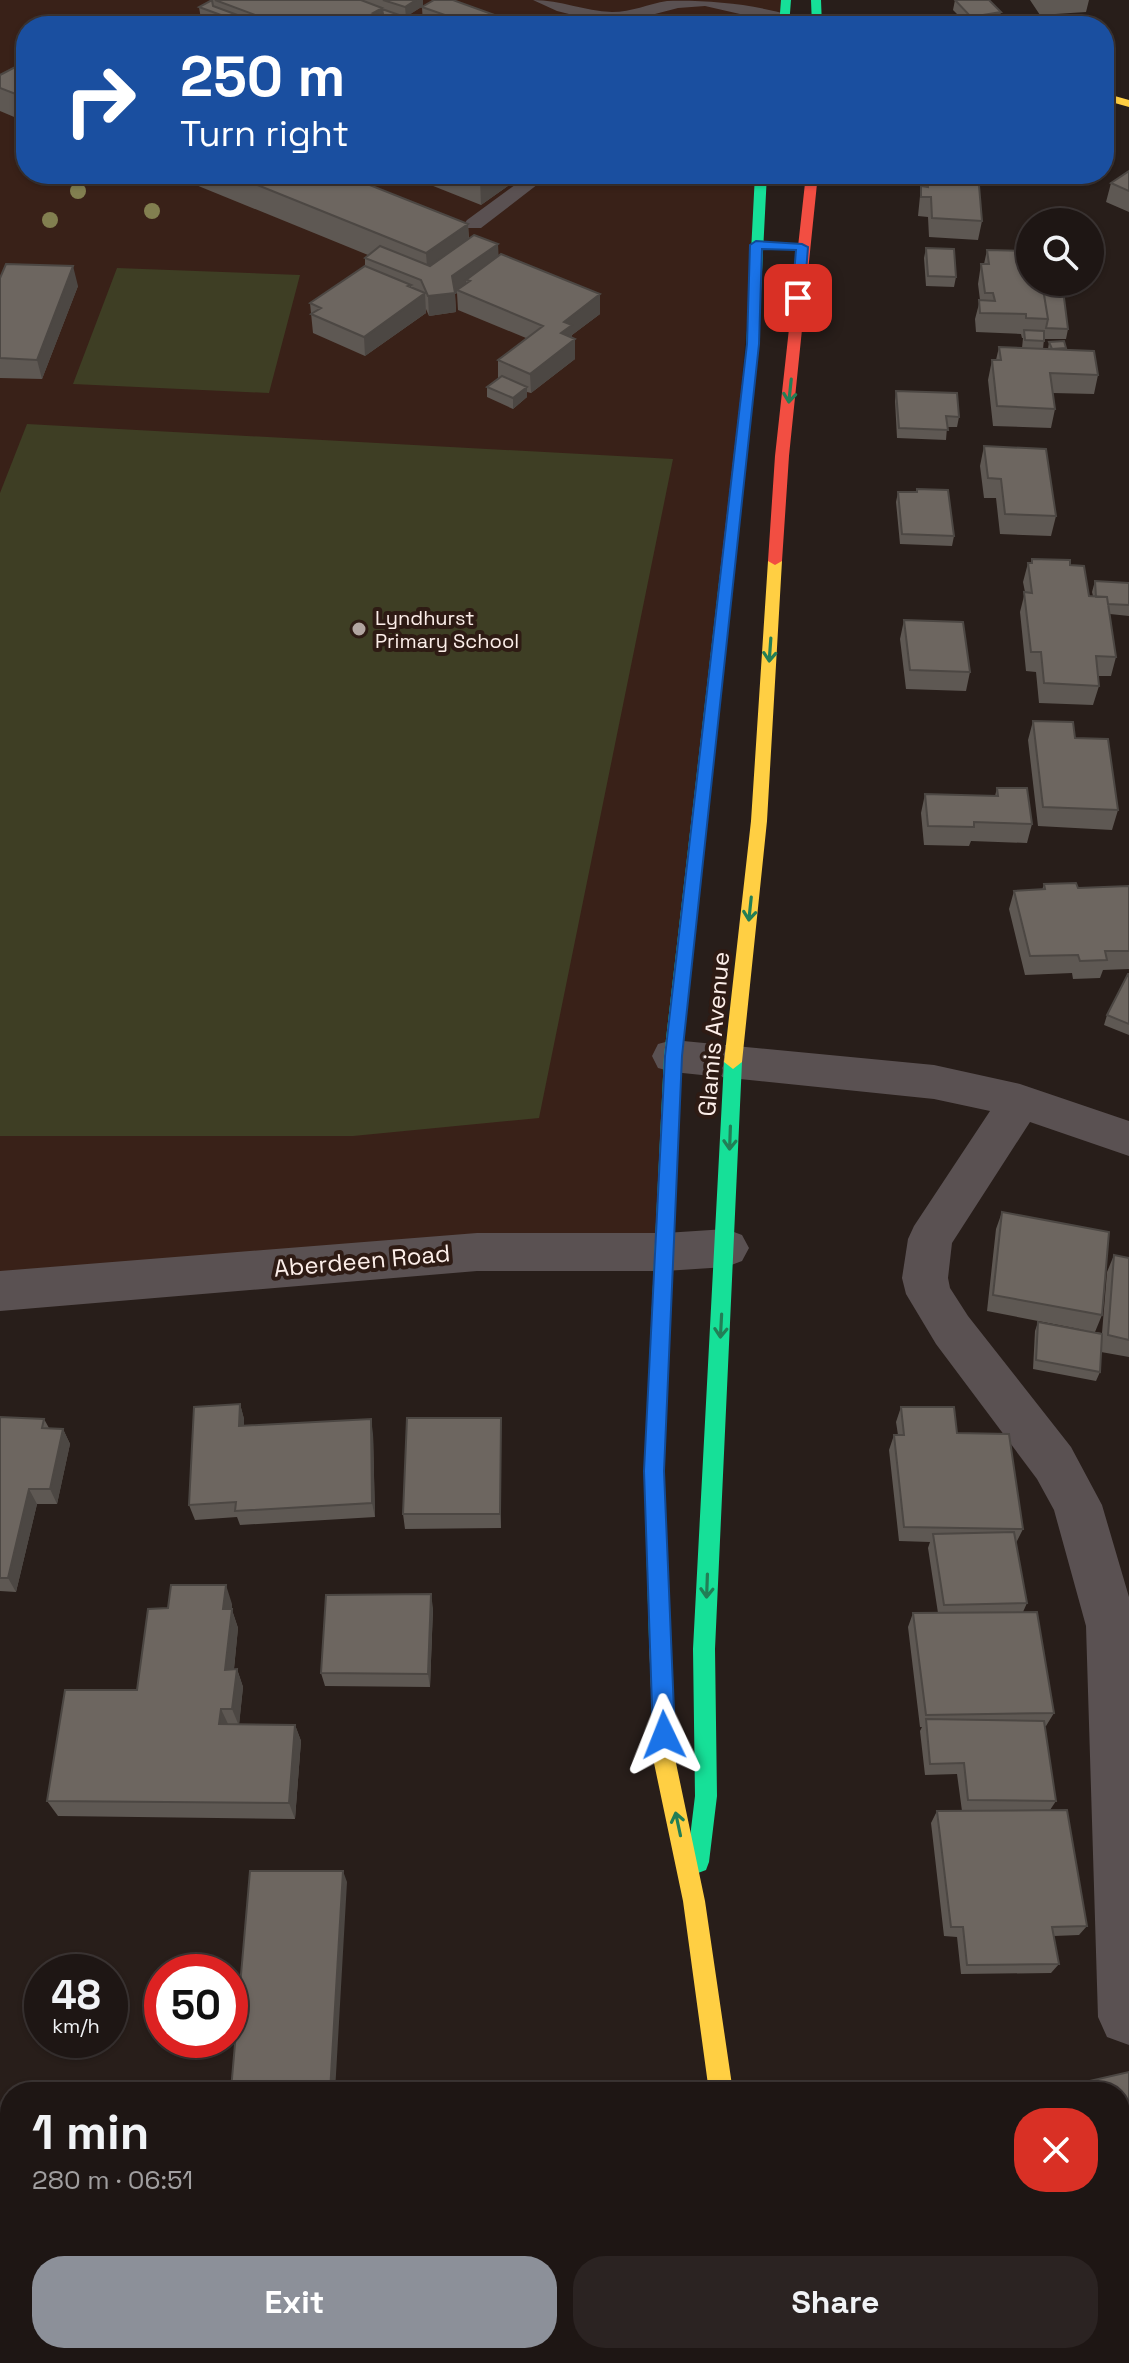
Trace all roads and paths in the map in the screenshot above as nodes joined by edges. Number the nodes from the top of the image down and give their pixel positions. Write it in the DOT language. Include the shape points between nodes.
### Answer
graph roads {
  1 [pos="541,0"];
  2 [pos="664,3"];
  3 [pos="595,8"];
  4 [pos="785,15"];
  5 [pos="528,184"];
  6 [pos="764,184"];
  7 [pos="807,184"];
  8 [pos="474,224"];
  9 [pos="779,246"];
  10 [pos="774,347"];
  11 [pos="673,1056"];
  12 [pos="733,1060"];
  13 [pos="1020,1101"];
  14 [pos="1129,1139"];
  15 [pos="726,1248"];
  16 [pos="665,1252"];
  17 [pos="0,1291"];
  18 [pos="694,1901"];
  19 [pos="1127,2017"];
  20 [pos="720,2082"];
  1 -- 3 [label="lane"];
  2 -- 3 [label="lane" via="630,16"];
  2 -- 4 [label="lane" via="712,1"];
  5 -- 8 [label="lane"];
  6 -- 9 [label="main road, Glamis Avenue"];
  7 -- 9 [label="main road, Glamis Avenue"];
  9 -- 10 [label="main road, Glamis Avenue"];
  9 -- 10 [label="main road, Glamis Avenue"];
  10 -- 11 [label="main road, Glamis Avenue"];
  10 -- 12 [label="main road, Glamis Avenue, one-way" via="782,456 759,821"];
  11 -- 12 [label="street"];
  11 -- 16 [label="main road, Glamis Avenue"];
  12 -- 13 [label="street" via="934,1082"];
  12 -- 15 [label="main road, Glamis Avenue, one-way"];
  13 -- 14 [label="street"];
  13 -- 19 [label="street" via="930,1239 925,1278 952,1330 1045,1450 1077,1505 1112,1626"];
  15 -- 16 [label="street, Aberdeen Road"];
  15 -- 18 [label="main road, Glamis Avenue, one-way" via="704,1649 706,1796"];
  16 -- 17 [label="street, Aberdeen Road" via="477,1252"];
  18 -- 16 [label="main road, Glamis Avenue, one-way" via="665,1763 654,1471"];
  18 -- 20 [label="main road, Glamis Avenue"];
}
